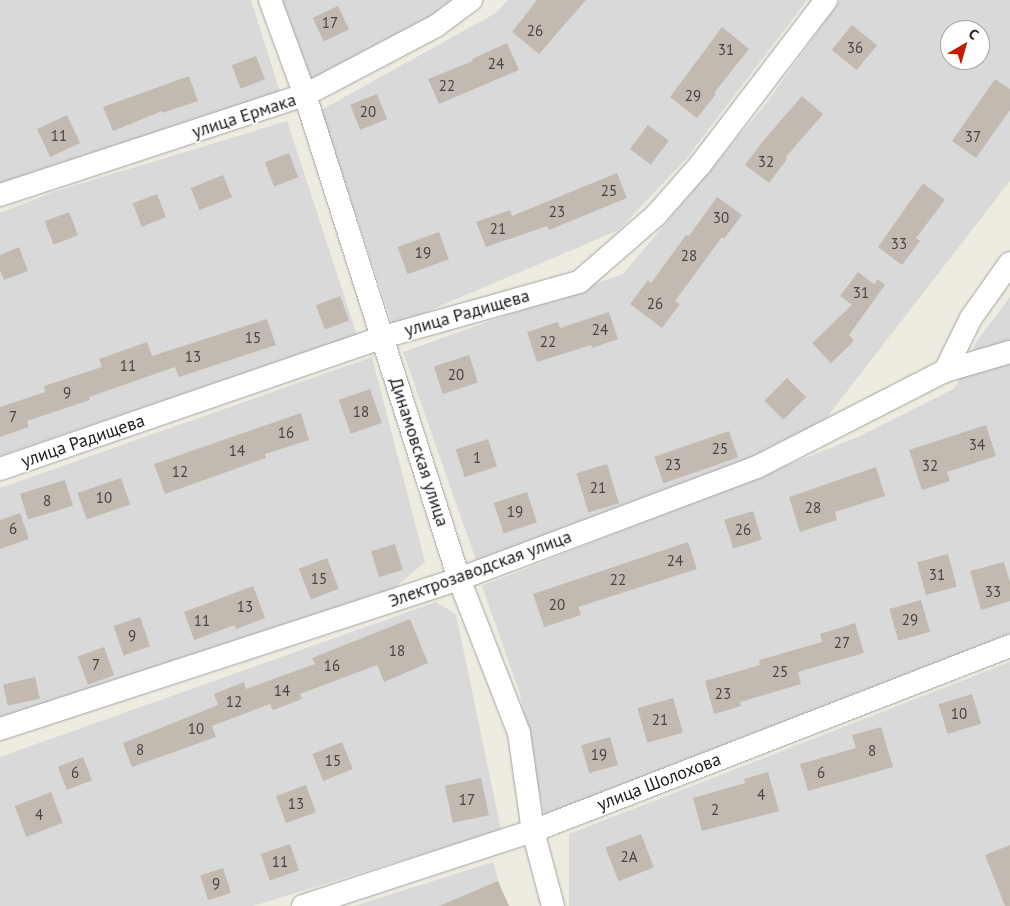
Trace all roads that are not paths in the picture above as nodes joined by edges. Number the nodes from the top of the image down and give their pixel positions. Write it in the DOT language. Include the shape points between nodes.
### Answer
graph roads {
  1 [pos="270,0"];
  2 [pos="470,0"];
  3 [pos="826,0"];
  4 [pos="306,96"];
  5 [pos="0,195"];
  6 [pos="1010,263"];
  7 [pos="382,337"];
  8 [pos="1010,352"];
  9 [pos="945,371"];
  10 [pos="0,469"];
  11 [pos="459,579"];
  12 [pos="1010,646"];
  13 [pos="0,729"];
  14 [pos="533,831"];
  15 [pos="303,906"];
  16 [pos="553,906"];
  1 -- 4 [label="street, Динамовская улица"];
  2 -- 4 [label="street, улица Ермака" via="436,26"];
  3 -- 7 [label="street, улица Радищева" via="700,165 656,216 579,282"];
  4 -- 5 [label="street, улица Ермака"];
  4 -- 7 [label="street, Динамовская улица"];
  6 -- 9 [label="street" via="971,318"];
  7 -- 10 [label="street, улица Радищева"];
  7 -- 11 [label="street, Динамовская улица"];
  8 -- 9 [label="street, Электрозаводская улица"];
  9 -- 11 [label="street, Электрозаводская улица" via="757,467"];
  11 -- 13 [label="street, Электрозаводская улица"];
  11 -- 14 [label="street, Динамовская улица" via="520,734"];
  12 -- 14 [label="street, улица Шолохова"];
  14 -- 15 [label="street, улица Шолохова"];
  14 -- 16 [label="street, Динамовская улица"];
}
